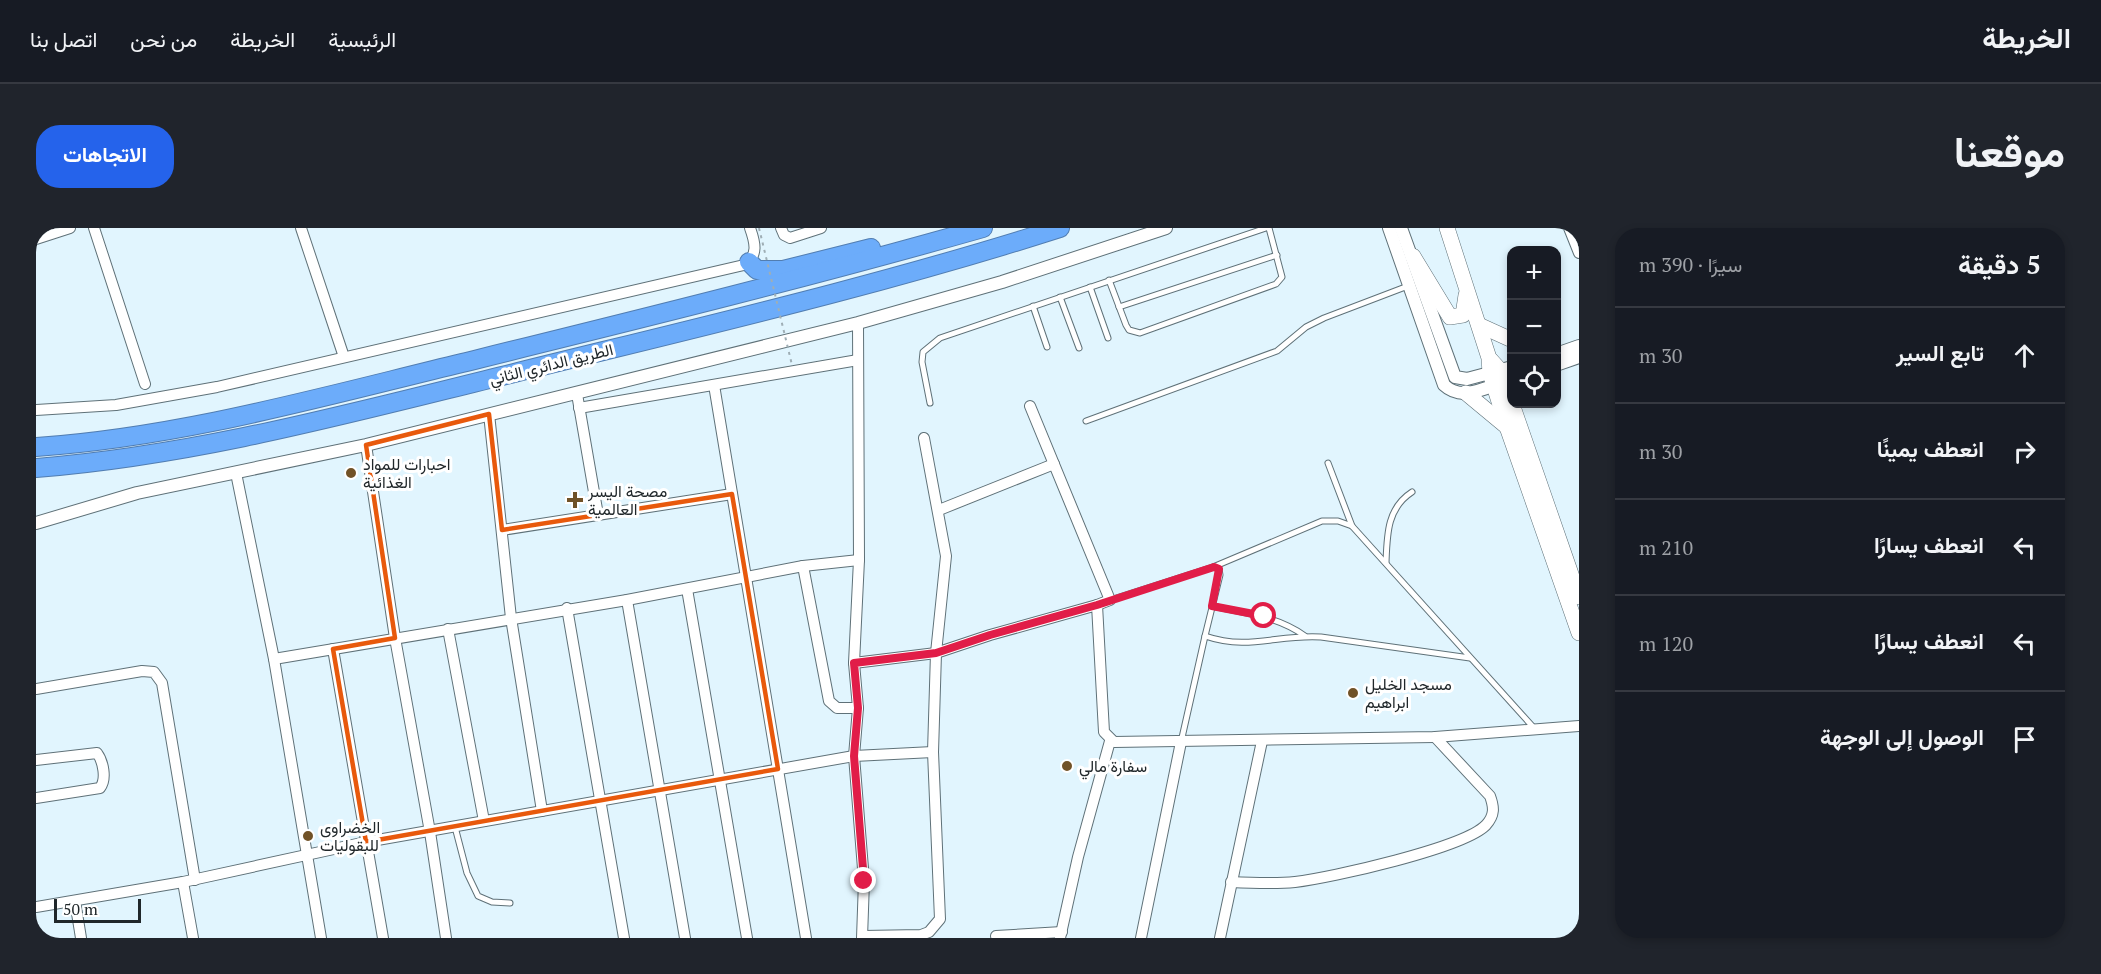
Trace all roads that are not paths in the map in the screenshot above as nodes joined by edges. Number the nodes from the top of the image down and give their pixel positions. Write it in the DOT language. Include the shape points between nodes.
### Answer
graph roads {
  1 [pos="70,228"];
  2 [pos="94,228"];
  3 [pos="301,228"];
  4 [pos="750,228"];
  5 [pos="781,228"];
  6 [pos="821,228"];
  7 [pos="983,228"];
  8 [pos="1060,228"];
  9 [pos="1166,228"];
  10 [pos="1267,228"];
  11 [pos="1389,228"];
  12 [pos="1401,228"];
  13 [pos="1447,228"];
  14 [pos="1569,228"];
  15 [pos="36,239"];
  16 [pos="923,245"];
  17 [pos="1579,253"];
  18 [pos="1277,255"];
  19 [pos="1413,256"];
  20 [pos="749,262"];
  21 [pos="1109,280"];
  22 [pos="1408,286"];
  23 [pos="1090,287"];
  24 [pos="1466,289"];
  25 [pos="1060,297"];
  26 [pos="1033,306"];
  27 [pos="1119,307"];
  28 [pos="858,324"];
  29 [pos="1479,325"];
  30 [pos="1108,338"];
  31 [pos="1507,338"];
  32 [pos="1579,346"];
  33 [pos="1047,347"];
  34 [pos="1079,348"];
  35 [pos="1561,353"];
  36 [pos="344,357"];
  37 [pos="1579,357"];
  38 [pos="858,360"];
  39 [pos="1561,364"];
  40 [pos="1500,374"];
  41 [pos="145,384"];
  42 [pos="714,385"];
  43 [pos="1507,390"];
  44 [pos="1466,393"];
  45 [pos="577,394"];
  46 [pos="930,403"];
  47 [pos="1030,406"];
  48 [pos="579,408"];
  49 [pos="1512,408"];
  50 [pos="1519,408"];
  51 [pos="36,410"];
  52 [pos="489,414"];
  53 [pos="1086,421"];
  54 [pos="1513,424"];
  55 [pos="924,438"];
  56 [pos="366,445"];
  57 [pos="36,447"];
  58 [pos="1328,463"];
  59 [pos="1054,464"];
  60 [pos="36,468"];
  61 [pos="236,473"];
  62 [pos="1412,492"];
  63 [pos="732,494"];
  64 [pos="939,510"];
  65 [pos="598,515"];
  66 [pos="36,523"];
  67 [pos="1352,526"];
  68 [pos="502,530"];
  69 [pos="859,560"];
  70 [pos="1386,563"];
  71 [pos="803,566"];
  72 [pos="1214,567"];
  73 [pos="746,578"];
  74 [pos="687,589"];
  75 [pos="1579,597"];
  76 [pos="627,600"];
  77 [pos="1110,600"];
  78 [pos="1097,605"];
  79 [pos="1212,606"];
  80 [pos="567,608"];
  81 [pos="511,618"];
  82 [pos="448,629"];
  83 [pos="1579,633"];
  84 [pos="1205,636"];
  85 [pos="1305,636"];
  86 [pos="395,638"];
  87 [pos="333,649"];
  88 [pos="936,653"];
  89 [pos="1470,658"];
  90 [pos="274,659"];
  91 [pos="854,663"];
  92 [pos="36,689"];
  93 [pos="858,708"];
  94 [pos="1579,726"];
  95 [pos="1535,729"];
  96 [pos="1435,737"];
  97 [pos="1110,741"];
  98 [pos="1262,741"];
  99 [pos="1181,742"];
  100 [pos="933,752"];
  101 [pos="854,756"];
  102 [pos="36,760"];
  103 [pos="778,769"];
  104 [pos="719,780"];
  105 [pos="658,790"];
  106 [pos="37,794"];
  107 [pos="600,801"];
  108 [pos="542,811"];
  109 [pos="484,821"];
  110 [pos="455,827"];
  111 [pos="430,832"];
  112 [pos="366,842"];
  113 [pos="307,857"];
  114 [pos="195,880"];
  115 [pos="183,882"];
  116 [pos="1231,882"];
  117 [pos="75,901"];
  118 [pos="510,903"];
  119 [pos="36,907"];
  120 [pos="1061,935"];
  121 [pos="996,936"];
  122 [pos="862,937"];
  123 [pos="81,938"];
  124 [pos="193,938"];
  125 [pos="321,938"];
  126 [pos="383,938"];
  127 [pos="446,938"];
  128 [pos="624,938"];
  129 [pos="685,938"];
  130 [pos="747,938"];
  131 [pos="806,938"];
  132 [pos="1141,938"];
  133 [pos="1220,938"];
  1 -- 15 [label="street"];
  2 -- 41 [label="street"];
  3 -- 36 [label="street"];
  4 -- 20 [label="street" via="755,247"];
  5 -- 6 [label="street" via="790,238"];
  7 -- 16 [label="highway, الطريق الدائري الثاني"];
  8 -- 60 [label="highway, الطريق الدائري الثاني" via="861,287 339,416 200,448"];
  9 -- 28 [label="street"];
  10 -- 18 [label="lane"];
  10 -- 21 [label="lane"];
  11 -- 22 [label="street"];
  12 -- 19 [label="street"];
  13 -- 24 [label="main road"];
  14 -- 17 [label="street"];
  16 -- 20 [label="highway" via="895,243 783,270 757,270"];
  16 -- 57 [label="highway, الطريق الدائري الثاني" via="195,427"];
  18 -- 27 [label="lane"];
  18 -- 27 [label="lane" via="1282,277 1276,284 1140,333 1129,330"];
  19 -- 24 [label="main road" via="1450,317 1463,315"];
  19 -- 40 [label="street" via="1455,377 1461,380"];
  20 -- 36 [label="street"];
  21 -- 23 [label="lane"];
  21 -- 27 [label="lane"];
  22 -- 44 [label="street" via="1444,385 1451,392"];
  22 -- 53 [label="lane" via="1305,327 1277,351"];
  23 -- 25 [label="lane"];
  23 -- 30 [label="lane"];
  24 -- 29 [label="main road"];
  25 -- 26 [label="lane"];
  25 -- 34 [label="lane"];
  26 -- 33 [label="lane"];
  26 -- 46 [label="lane" via="929,345 922,362"];
  28 -- 38 [label="street"];
  28 -- 45 [label="street"];
  29 -- 31 [label="main road"];
  29 -- 40 [label="main road"];
  32 -- 35 [label="street"];
  36 -- 51 [label="street" via="217,387 116,405"];
  37 -- 39 [label="street"];
  38 -- 42 [label="street"];
  38 -- 69 [label="street"];
  40 -- 43 [label="main road"];
  40 -- 44 [label="street"];
  40 -- 54 [label="main road"];
  42 -- 48 [label="street"];
  42 -- 63 [label="street"];
  44 -- 54 [label="main road"];
  45 -- 48 [label="street"];
  45 -- 52 [label="street"];
  47 -- 59 [label="street"];
  48 -- 65 [label="street"];
  49 -- 54 [label="main road"];
  50 -- 54 [label="main road"];
  52 -- 56 [label="street"];
  52 -- 68 [label="street"];
  54 -- 75 [label="main road"];
  54 -- 83 [label="main road"];
  55 -- 64 [label="street"];
  56 -- 61 [label="street"];
  56 -- 86 [label="street"];
  58 -- 67 [label="lane"];
  59 -- 64 [label="street"];
  59 -- 77 [label="street"];
  61 -- 66 [label="street" via="137,493"];
  61 -- 90 [label="street"];
  62 -- 70 [label="lane" via="1396,506 1387,537"];
  63 -- 65 [label="street"];
  63 -- 73 [label="street"];
  64 -- 88 [label="street" via="946,556"];
  65 -- 68 [label="street"];
  67 -- 70 [label="lane"];
  67 -- 72 [label="lane" via="1322,521"];
  68 -- 81 [label="street"];
  69 -- 71 [label="street"];
  69 -- 91 [label="street"];
  70 -- 89 [label="lane"];
  71 -- 73 [label="street"];
  71 -- 93 [label="street" via="829,701 837,708"];
  72 -- 77 [label="lane"];
  72 -- 79 [label="lane" via="1220,575"];
  73 -- 74 [label="street"];
  73 -- 103 [label="street"];
  74 -- 76 [label="street"];
  74 -- 104 [label="street"];
  76 -- 80 [label="street"];
  76 -- 105 [label="street"];
  77 -- 78 [label="street"];
  78 -- 88 [label="street"];
  78 -- 97 [label="street" via="1104,732"];
  79 -- 84 [label="lane"];
  79 -- 85 [label="lane" via="1264,616 1288,624"];
  80 -- 81 [label="street"];
  80 -- 107 [label="street"];
  81 -- 82 [label="street"];
  81 -- 108 [label="street"];
  82 -- 86 [label="street"];
  82 -- 109 [label="street"];
  84 -- 85 [label="lane" via="1225,643 1259,644"];
  84 -- 99 [label="lane"];
  85 -- 89 [label="lane"];
  86 -- 87 [label="street"];
  86 -- 111 [label="street"];
  87 -- 90 [label="street"];
  87 -- 112 [label="street"];
  88 -- 91 [label="street"];
  88 -- 100 [label="street"];
  89 -- 95 [label="lane"];
  90 -- 113 [label="street"];
  91 -- 93 [label="street"];
  92 -- 114 [label="street" via="142,671 158,676"];
  93 -- 101 [label="street"];
  94 -- 95 [label="street"];
  95 -- 96 [label="street"];
  96 -- 98 [label="street"];
  96 -- 116 [label="street" via="1491,796 1492,815 1480,830 1386,864 1294,882"];
  97 -- 99 [label="street"];
  97 -- 120 [label="street"];
  98 -- 99 [label="street"];
  98 -- 116 [label="street"];
  99 -- 132 [label="street"];
  100 -- 101 [label="street"];
  100 -- 122 [label="street" via="940,919 921,935"];
  101 -- 103 [label="street"];
  101 -- 122 [label="street" via="864,881"];
  102 -- 106 [label="street" via="97,753 104,778 100,788"];
  103 -- 104 [label="street"];
  103 -- 131 [label="street"];
  104 -- 105 [label="street"];
  104 -- 130 [label="street"];
  105 -- 107 [label="street"];
  105 -- 129 [label="street"];
  107 -- 108 [label="street"];
  107 -- 128 [label="street"];
  108 -- 109 [label="street"];
  109 -- 110 [label="street"];
  110 -- 111 [label="street"];
  110 -- 118 [label="lane" via="467,873 478,896"];
  111 -- 112 [label="street"];
  111 -- 127 [label="street"];
  112 -- 113 [label="street"];
  112 -- 126 [label="street"];
  113 -- 114 [label="street"];
  113 -- 125 [label="street"];
  114 -- 115 [label="street"];
  115 -- 117 [label="street"];
  115 -- 124 [label="street"];
  116 -- 133 [label="street"];
  117 -- 119 [label="street"];
  117 -- 123 [label="street"];
  120 -- 121 [label="street"];
}
